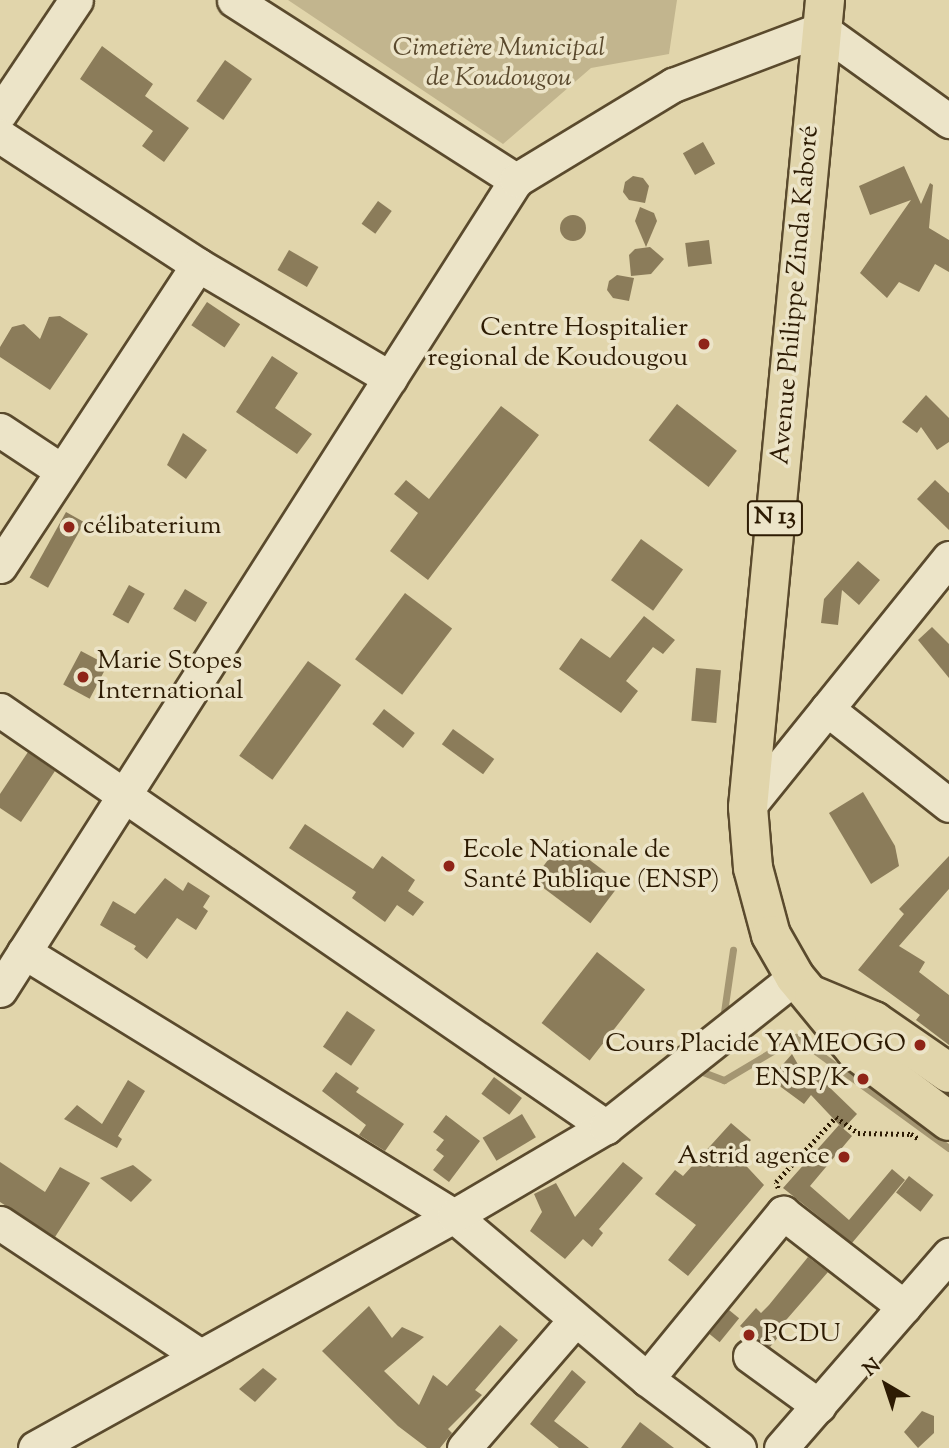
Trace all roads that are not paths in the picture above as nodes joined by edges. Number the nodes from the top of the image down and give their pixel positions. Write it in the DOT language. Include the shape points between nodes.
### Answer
graph roads {
  1 [pos="76,0"];
  2 [pos="234,0"];
  3 [pos="823,15"];
  4 [pos="0,113"];
  5 [pos="949,121"];
  6 [pos="0,136"];
  7 [pos="516,180"];
  8 [pos="198,265"];
  9 [pos="390,378"];
  10 [pos="0,430"];
  11 [pos="62,471"];
  12 [pos="949,558"];
  13 [pos="0,566"];
  14 [pos="827,709"];
  15 [pos="0,710"];
  16 [pos="124,795"];
  17 [pos="949,805"];
  18 [pos="748,807"];
  19 [pos="24,952"];
  20 [pos="802,985"];
  21 [pos="0,990"];
  22 [pos="949,1073"];
  23 [pos="606,1127"];
  24 [pos="940,1133"];
  25 [pos="454,1216"];
  26 [pos="0,1223"];
  27 [pos="949,1255"];
  28 [pos="904,1307"];
  29 [pos="575,1320"];
  30 [pos="200,1356"];
  31 [pos="750,1356"];
  32 [pos="647,1379"];
  33 [pos="818,1406"];
  34 [pos="86,1436"];
  35 [pos="35,1448"];
  36 [pos="464,1448"];
  37 [pos="738,1448"];
  38 [pos="781,1448"];
  1 -- 4 [label="street"];
  2 -- 7 [label="street"];
  3 -- 5 [label="street"];
  3 -- 7 [label="street" via="673,85"];
  3 -- 18 [label="main road, Avenue Philippe Zinda Kaboré / N 13"];
  6 -- 8 [label="street"];
  7 -- 9 [label="street"];
  8 -- 9 [label="street"];
  8 -- 11 [label="street"];
  9 -- 16 [label="street"];
  10 -- 11 [label="street"];
  11 -- 13 [label="street"];
  12 -- 14 [label="street"];
  14 -- 17 [label="street"];
  14 -- 18 [label="street"];
  15 -- 16 [label="street"];
  16 -- 19 [label="street"];
  16 -- 23 [label="street"];
  18 -- 20 [label="main road, Avenue Philippe Zinda Kaboré / N 13" via="759,901 771,935"];
  19 -- 21 [label="street"];
  19 -- 25 [label="street"];
  20 -- 22 [label="main road" via="874,1021"];
  20 -- 23 [label="street"];
  20 -- 24 [label="main road, Avenue Philippe Zinda Kaboré / N 13" via="856,1051"];
  23 -- 25 [label="street"];
  25 -- 29 [label="street"];
  25 -- 30 [label="street"];
  26 -- 30 [label="street"];
  27 -- 28 [label="street"];
  28 -- 32 [label="street" via="783,1213"];
  28 -- 33 [label="street"];
  29 -- 32 [label="street"];
  29 -- 36 [label="street"];
  30 -- 34 [label="street"];
  31 -- 33 [label="street"];
  32 -- 37 [label="street"];
  33 -- 38 [label="street"];
  34 -- 35 [label="street"];
}
